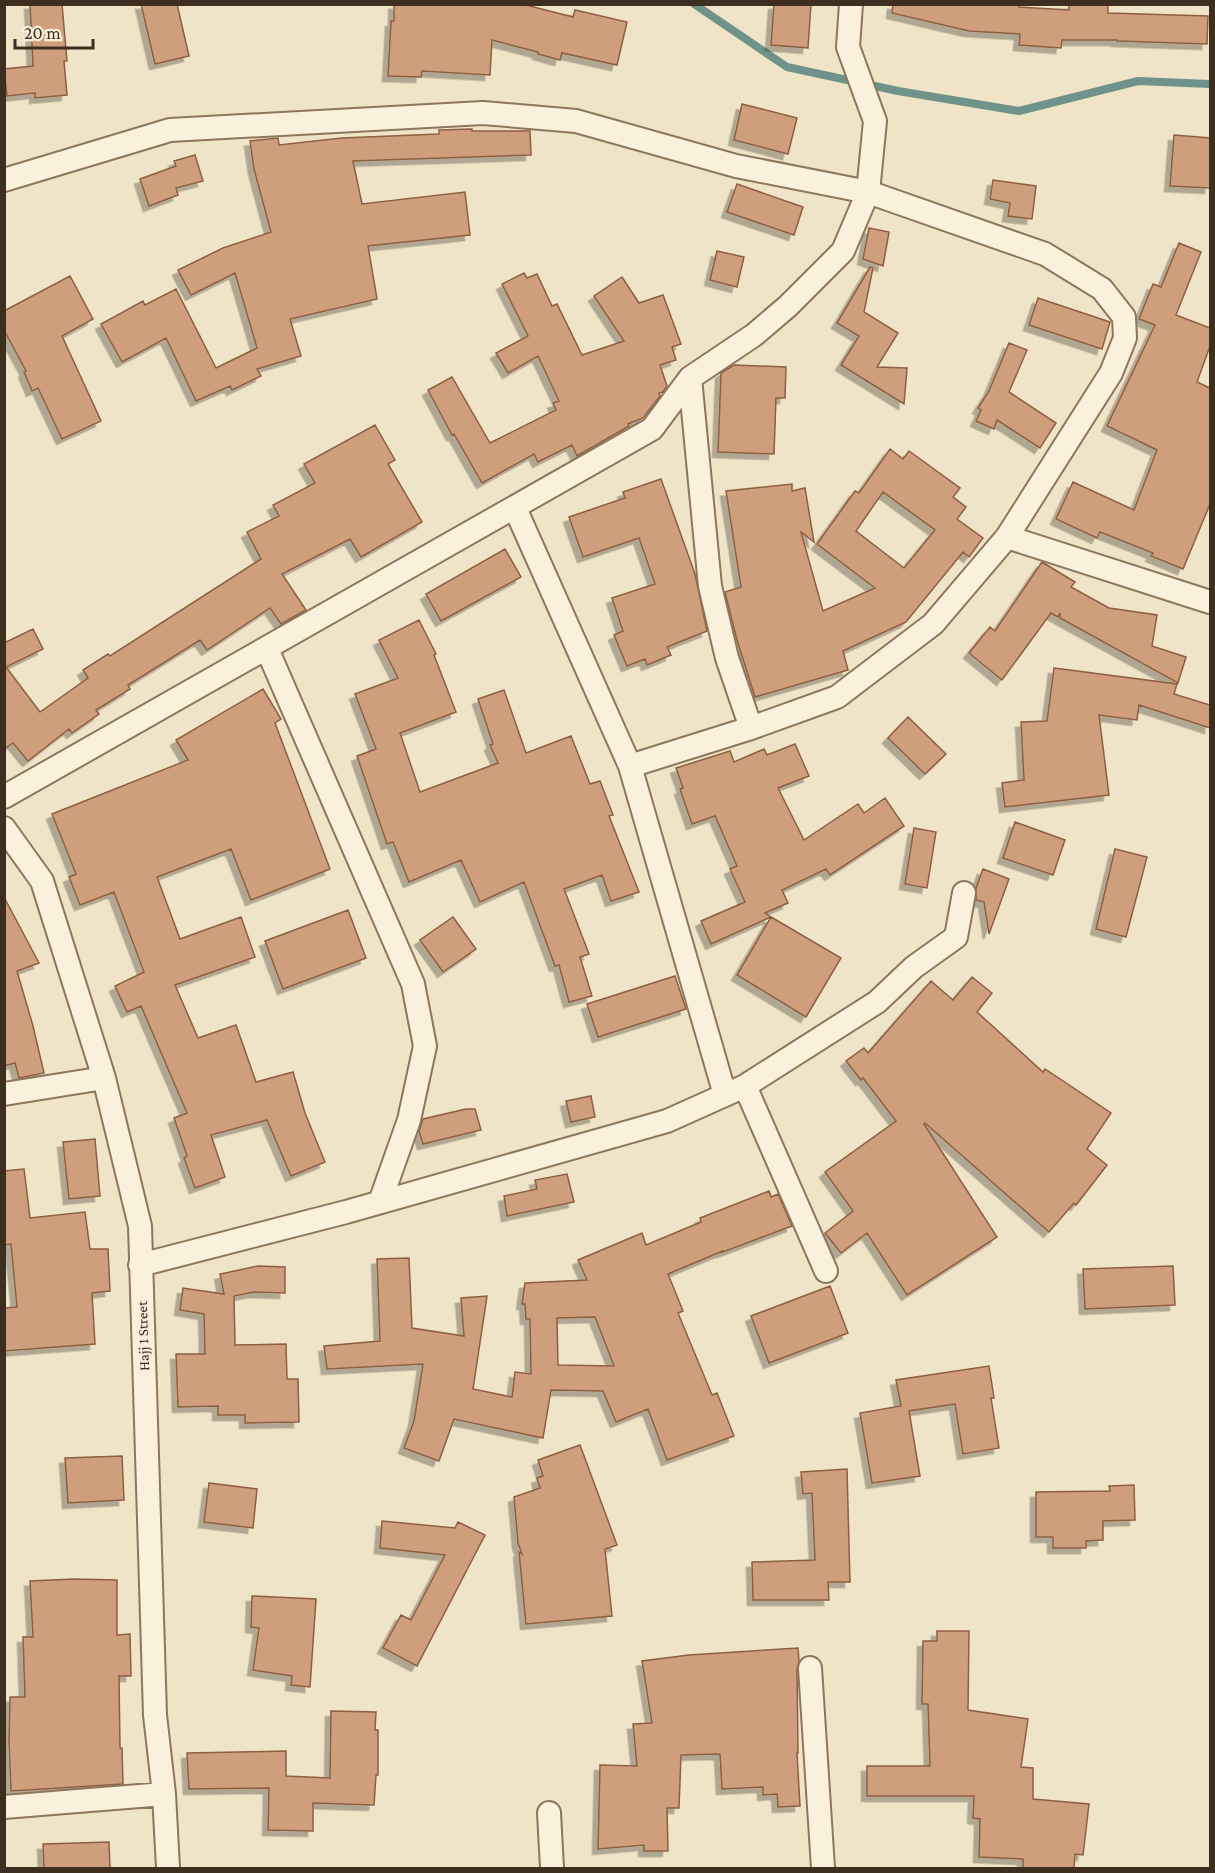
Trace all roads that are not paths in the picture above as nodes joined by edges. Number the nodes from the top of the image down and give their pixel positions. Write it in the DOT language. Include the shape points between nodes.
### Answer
graph roads {
  1 [pos="851,4"];
  2 [pos="4,180"];
  3 [pos="868,192"];
  4 [pos="690,378"];
  5 [pos="515,508"];
  6 [pos="1007,537"];
  7 [pos="1210,602"];
  8 [pos="267,649"];
  9 [pos="751,728"];
  10 [pos="630,766"];
  11 [pos="4,797"];
  12 [pos="4,828"];
  13 [pos="964,893"];
  14 [pos="104,1077"];
  15 [pos="735,1090"];
  16 [pos="4,1094"];
  17 [pos="380,1202"];
  18 [pos="140,1265"];
  19 [pos="826,1271"];
  20 [pos="810,1668"];
  21 [pos="164,1794"];
  22 [pos="4,1807"];
  23 [pos="549,1813"];
  24 [pos="168,1869"];
  25 [pos="552,1869"];
  26 [pos="823,1869"];
  1 -- 3 [label="street" via="848,47 875,121"];
  2 -- 3 [label="street" via="170,129 483,113 576,121 736,166"];
  3 -- 4 [label="street" via="843,251 762,328"];
  3 -- 6 [label="street" via="1045,254 1102,289 1124,317 1125,338 1111,373"];
  4 -- 5 [label="street" via="652,429"];
  4 -- 9 [label="street" via="710,586 727,658"];
  5 -- 8 [label="street"];
  5 -- 10 [label="street"];
  6 -- 7 [label="street"];
  6 -- 9 [label="street" via="933,624 837,697"];
  8 -- 11 [label="street"];
  8 -- 17 [label="street" via="412,984 425,1046 409,1120"];
  9 -- 10 [label="street"];
  10 -- 15 [label="street"];
  12 -- 14 [label="street, Hajj 1 Street" via="42,881"];
  13 -- 15 [label="street" via="956,937 914,967 877,1002"];
  14 -- 16 [label="street"];
  14 -- 18 [label="street, Hajj 1 Street" via="140,1226"];
  15 -- 17 [label="street" via="667,1121"];
  15 -- 19 [label="street"];
  17 -- 18 [label="street"];
  18 -- 21 [label="street, Hajj 1 Street" via="155,1715"];
  20 -- 26 [label="street"];
  21 -- 22 [label="street"];
  21 -- 24 [label="street, Hajj 1 Street"];
  23 -- 25 [label="street"];
}
